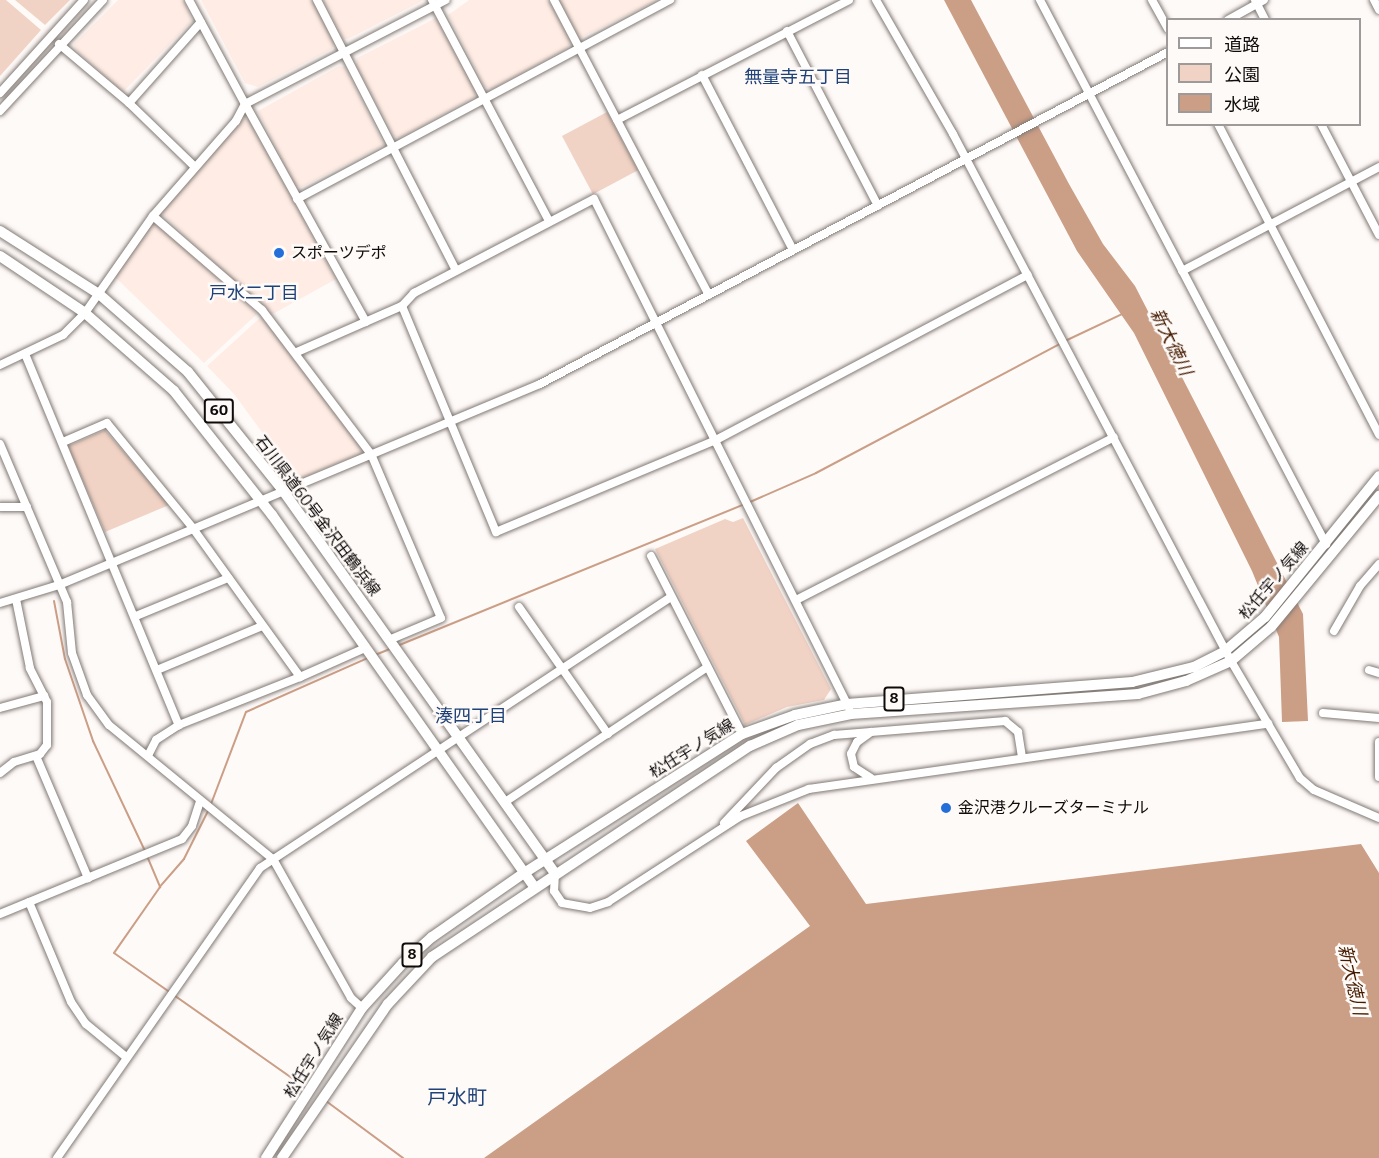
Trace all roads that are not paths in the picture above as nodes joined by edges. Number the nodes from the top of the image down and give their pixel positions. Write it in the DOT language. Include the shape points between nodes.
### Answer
graph roads {
  1 [pos="84,0"];
  2 [pos="103,0"];
  3 [pos="189,0"];
  4 [pos="317,0"];
  5 [pos="446,0"];
  6 [pos="554,0"];
  7 [pos="670,0"];
  8 [pos="849,0"];
  9 [pos="876,0"];
  10 [pos="1040,0"];
  11 [pos="1152,0"];
  12 [pos="1374,0"];
  13 [pos="1259,1"];
  14 [pos="433,3"];
  15 [pos="1379,10"];
  16 [pos="1231,18"];
  17 [pos="1265,18"];
  18 [pos="201,22"];
  19 [pos="1166,27"];
  20 [pos="787,31"];
  21 [pos="59,44"];
  22 [pos="579,48"];
  23 [pos="1166,53"];
  24 [pos="345,54"];
  25 [pos="702,75"];
  26 [pos="0,93"];
  27 [pos="1089,93"];
  28 [pos="484,98"];
  29 [pos="129,103"];
  30 [pos="245,104"];
  31 [pos="0,111"];
  32 [pos="617,120"];
  33 [pos="1219,126"];
  34 [pos="1322,126"];
  35 [pos="393,148"];
  36 [pos="967,160"];
  37 [pos="194,166"];
  38 [pos="1379,167"];
  39 [pos="1351,182"];
  40 [pos="297,199"];
  41 [pos="879,206"];
  42 [pos="153,216"];
  43 [pos="549,221"];
  44 [pos="1271,223"];
  45 [pos="0,231"];
  46 [pos="1379,235"];
  47 [pos="793,250"];
  48 [pos="0,256"];
  49 [pos="456,270"];
  50 [pos="1182,271"];
  51 [pos="1028,274"];
  52 [pos="99,294"];
  53 [pos="709,295"];
  54 [pos="402,306"];
  55 [pos="85,313"];
  56 [pos="366,322"];
  57 [pos="655,322"];
  58 [pos="297,352"];
  59 [pos="25,354"];
  60 [pos="0,365"];
  61 [pos="451,420"];
  62 [pos="1379,435"];
  63 [pos="1114,437"];
  64 [pos="714,441"];
  65 [pos="63,442"];
  66 [pos="0,444"];
  67 [pos="371,454"];
  68 [pos="1379,476"];
  69 [pos="284,492"];
  70 [pos="1379,496"];
  71 [pos="262,501"];
  72 [pos="0,507"];
  73 [pos="27,507"];
  74 [pos="192,527"];
  75 [pos="1326,544"];
  76 [pos="651,556"];
  77 [pos="112,561"];
  78 [pos="1379,564"];
  79 [pos="228,578"];
  80 [pos="59,585"];
  81 [pos="671,597"];
  82 [pos="16,599"];
  83 [pos="796,600"];
  84 [pos="0,603"];
  85 [pos="519,607"];
  86 [pos="136,616"];
  87 [pos="262,626"];
  88 [pos="1334,630"];
  89 [pos="389,640"];
  90 [pos="365,648"];
  91 [pos="1228,656"];
  92 [pos="562,668"];
  93 [pos="706,668"];
  94 [pos="157,670"];
  95 [pos="1369,670"];
  96 [pos="1379,674"];
  97 [pos="300,677"];
  98 [pos="44,696"];
  99 [pos="0,708"];
  100 [pos="849,709"];
  101 [pos="1323,713"];
  102 [pos="1379,718"];
  103 [pos="1268,724"];
  104 [pos="179,725"];
  105 [pos="873,730"];
  106 [pos="608,734"];
  107 [pos="742,734"];
  108 [pos="457,736"];
  109 [pos="1378,747"];
  110 [pos="439,749"];
  111 [pos="36,756"];
  112 [pos="148,756"];
  113 [pos="1022,758"];
  114 [pos="0,773"];
  115 [pos="1379,777"];
  116 [pos="875,779"];
  117 [pos="201,801"];
  118 [pos="505,802"];
  119 [pos="1379,818"];
  120 [pos="716,832"];
  121 [pos="273,859"];
  122 [pos="545,859"];
  123 [pos="524,873"];
  124 [pos="555,873"];
  125 [pos="88,878"];
  126 [pos="534,886"];
  127 [pos="554,891"];
  128 [pos="29,902"];
  129 [pos="1,912"];
  130 [pos="362,1008"];
  131 [pos="126,1057"];
  132 [pos="57,1158"];
  133 [pos="266,1158"];
  134 [pos="282,1158"];
  1 -- 26 [label="street"];
  2 -- 21 [label="street"];
  3 -- 18 [label="street"];
  4 -- 24 [label="street"];
  5 -- 14 [label="street"];
  6 -- 22 [label="street"];
  7 -- 22 [label="street"];
  8 -- 20 [label="street"];
  9 -- 36 [label="street"];
  10 -- 27 [label="street"];
  11 -- 19 [label="street"];
  12 -- 15 [label="street"];
  13 -- 16 [label="street"];
  13 -- 17 [label="street"];
  14 -- 24 [label="street"];
  14 -- 28 [label="street"];
  18 -- 29 [label="street"];
  18 -- 30 [label="street"];
  20 -- 25 [label="street"];
  20 -- 41 [label="street"];
  21 -- 29 [label="street"];
  21 -- 31 [label="street"];
  22 -- 28 [label="street"];
  22 -- 32 [label="street"];
  23 -- 27 [label="street"];
  24 -- 30 [label="street"];
  24 -- 35 [label="street"];
  25 -- 32 [label="street"];
  25 -- 47 [label="street"];
  27 -- 36 [label="street"];
  27 -- 50 [label="street"];
  28 -- 35 [label="street"];
  28 -- 43 [label="street"];
  29 -- 37 [label="street"];
  30 -- 37 [label="street" via="236,121"];
  30 -- 40 [label="street"];
  32 -- 53 [label="street"];
  33 -- 44 [label="street"];
  34 -- 39 [label="street"];
  35 -- 40 [label="street"];
  35 -- 49 [label="street"];
  36 -- 41 [label="street"];
  36 -- 51 [label="street"];
  37 -- 42 [label="street"];
  38 -- 39 [label="street"];
  39 -- 44 [label="street"];
  39 -- 46 [label="street"];
  40 -- 56 [label="street"];
  41 -- 47 [label="street"];
  42 -- 52 [label="street"];
  42 -- 58 [label="street" via="262,310"];
  43 -- 49 [label="street"];
  43 -- 57 [label="street" via="594,199 654,312"];
  44 -- 50 [label="street"];
  44 -- 62 [label="street"];
  45 -- 52 [label="main road, 石川県道60号金沢田鶴浜線 / 60"];
  47 -- 53 [label="street"];
  48 -- 55 [label="main road, 60"];
  49 -- 54 [label="street" via="414,293"];
  50 -- 75 [label="street"];
  51 -- 63 [label="street"];
  51 -- 64 [label="street"];
  52 -- 55 [label="street"];
  52 -- 69 [label="main road, 石川県道60号金沢田鶴浜線 / 60" via="188,372"];
  53 -- 57 [label="street"];
  54 -- 56 [label="street"];
  54 -- 61 [label="street"];
  55 -- 59 [label="street" via="63,335"];
  55 -- 71 [label="main road, 60" via="174,391"];
  56 -- 58 [label="street"];
  57 -- 61 [label="street" via="540,384"];
  57 -- 64 [label="street"];
  58 -- 67 [label="street"];
  59 -- 60 [label="street"];
  59 -- 65 [label="street"];
  61 -- 64 [label="street" via="452,435 496,532"];
  61 -- 67 [label="street"];
  63 -- 83 [label="street"];
  63 -- 91 [label="street"];
  64 -- 83 [label="street"];
  65 -- 74 [label="street" via="107,423"];
  65 -- 77 [label="street"];
  66 -- 73 [label="street"];
  67 -- 69 [label="street"];
  67 -- 89 [label="street" via="441,618"];
  68 -- 75 [label="main road, 松任宇ノ気線 / 8"];
  69 -- 71 [label="street"];
  69 -- 89 [label="main road, 石川県道60号金沢田鶴浜線 / 60"];
  70 -- 91 [label="main road, 松任宇ノ気線 / 8" via="1271,627"];
  71 -- 74 [label="street"];
  71 -- 90 [label="main road, 60"];
  72 -- 73 [label="street"];
  73 -- 80 [label="street"];
  74 -- 77 [label="street"];
  74 -- 79 [label="street"];
  75 -- 91 [label="main road, 松任宇ノ気線 / 8"];
  76 -- 81 [label="street"];
  77 -- 80 [label="street"];
  77 -- 86 [label="street"];
  78 -- 88 [label="street" via="1360,586"];
  79 -- 86 [label="street"];
  79 -- 87 [label="street"];
  80 -- 82 [label="street"];
  80 -- 112 [label="street" via="67,602 72,653 87,695 109,725"];
  81 -- 92 [label="street"];
  81 -- 93 [label="street"];
  82 -- 84 [label="street"];
  82 -- 98 [label="street" via="30,668"];
  83 -- 100 [label="street"];
  85 -- 92 [label="street"];
  86 -- 94 [label="street"];
  87 -- 94 [label="street"];
  87 -- 97 [label="street"];
  89 -- 108 [label="main road, 石川県道60号金沢田鶴浜線 / 60"];
  90 -- 97 [label="street"];
  90 -- 110 [label="main road, 60"];
  91 -- 100 [label="main road, 松任宇ノ気線 / 8" via="1186,681 1138,694"];
  91 -- 103 [label="street"];
  92 -- 106 [label="street"];
  92 -- 108 [label="street"];
  93 -- 106 [label="street"];
  93 -- 107 [label="street"];
  94 -- 104 [label="street"];
  95 -- 96 [label="street"];
  97 -- 104 [label="street"];
  98 -- 99 [label="street"];
  98 -- 111 [label="street" via="47,745"];
  100 -- 107 [label="main road, 松任宇ノ気線 / 8" via="795,715"];
  100 -- 124 [label="main road, 松任宇ノ気線 / 8" via="750,746"];
  101 -- 102 [label="street"];
  103 -- 113 [label="street"];
  103 -- 119 [label="street" via="1300,778 1314,790"];
  104 -- 112 [label="street" via="156,740"];
  105 -- 113 [label="street" via="1005,721 1018,732"];
  105 -- 116 [label="street" via="857,742 851,754 862,776"];
  105 -- 120 [label="street" via="834,735 792,756"];
  106 -- 118 [label="street"];
  107 -- 122 [label="main road, 松任宇ノ気線 / 8"];
  108 -- 110 [label="street"];
  108 -- 118 [label="main road, 石川県道60号金沢田鶴浜線 / 60"];
  109 -- 115 [label="street"];
  110 -- 121 [label="street"];
  110 -- 123 [label="main road, 60"];
  111 -- 114 [label="street" via="14,762"];
  111 -- 125 [label="street"];
  112 -- 117 [label="street"];
  113 -- 116 [label="street"];
  116 -- 120 [label="street" via="828,785 780,798"];
  117 -- 121 [label="street"];
  117 -- 125 [label="street" via="192,826 182,839"];
  118 -- 122 [label="main road, 石川県道60号金沢田鶴浜線 / 60"];
  120 -- 127 [label="street" via="608,902 590,908 562,903"];
  121 -- 130 [label="street" via="351,998"];
  121 -- 131 [label="street" via="260,868"];
  122 -- 123 [label="main road, 松任宇ノ気線 / 8"];
  122 -- 124 [label="main road, 石川県道60号金沢田鶴浜線 / 60"];
  123 -- 126 [label="main road, 60"];
  123 -- 130 [label="main road, 松任宇ノ気線 / 8" via="432,937"];
  124 -- 126 [label="main road, 松任宇ノ気線 / 8"];
  124 -- 127 [label="street"];
  125 -- 128 [label="street"];
  126 -- 127 [label="street"];
  126 -- 134 [label="main road, 松任宇ノ気線 / 8" via="450,944 403,985"];
  128 -- 129 [label="street"];
  128 -- 131 [label="street" via="70,1002 86,1024"];
  130 -- 133 [label="main road, 松任宇ノ気線 / 8"];
  131 -- 132 [label="street"];
}
